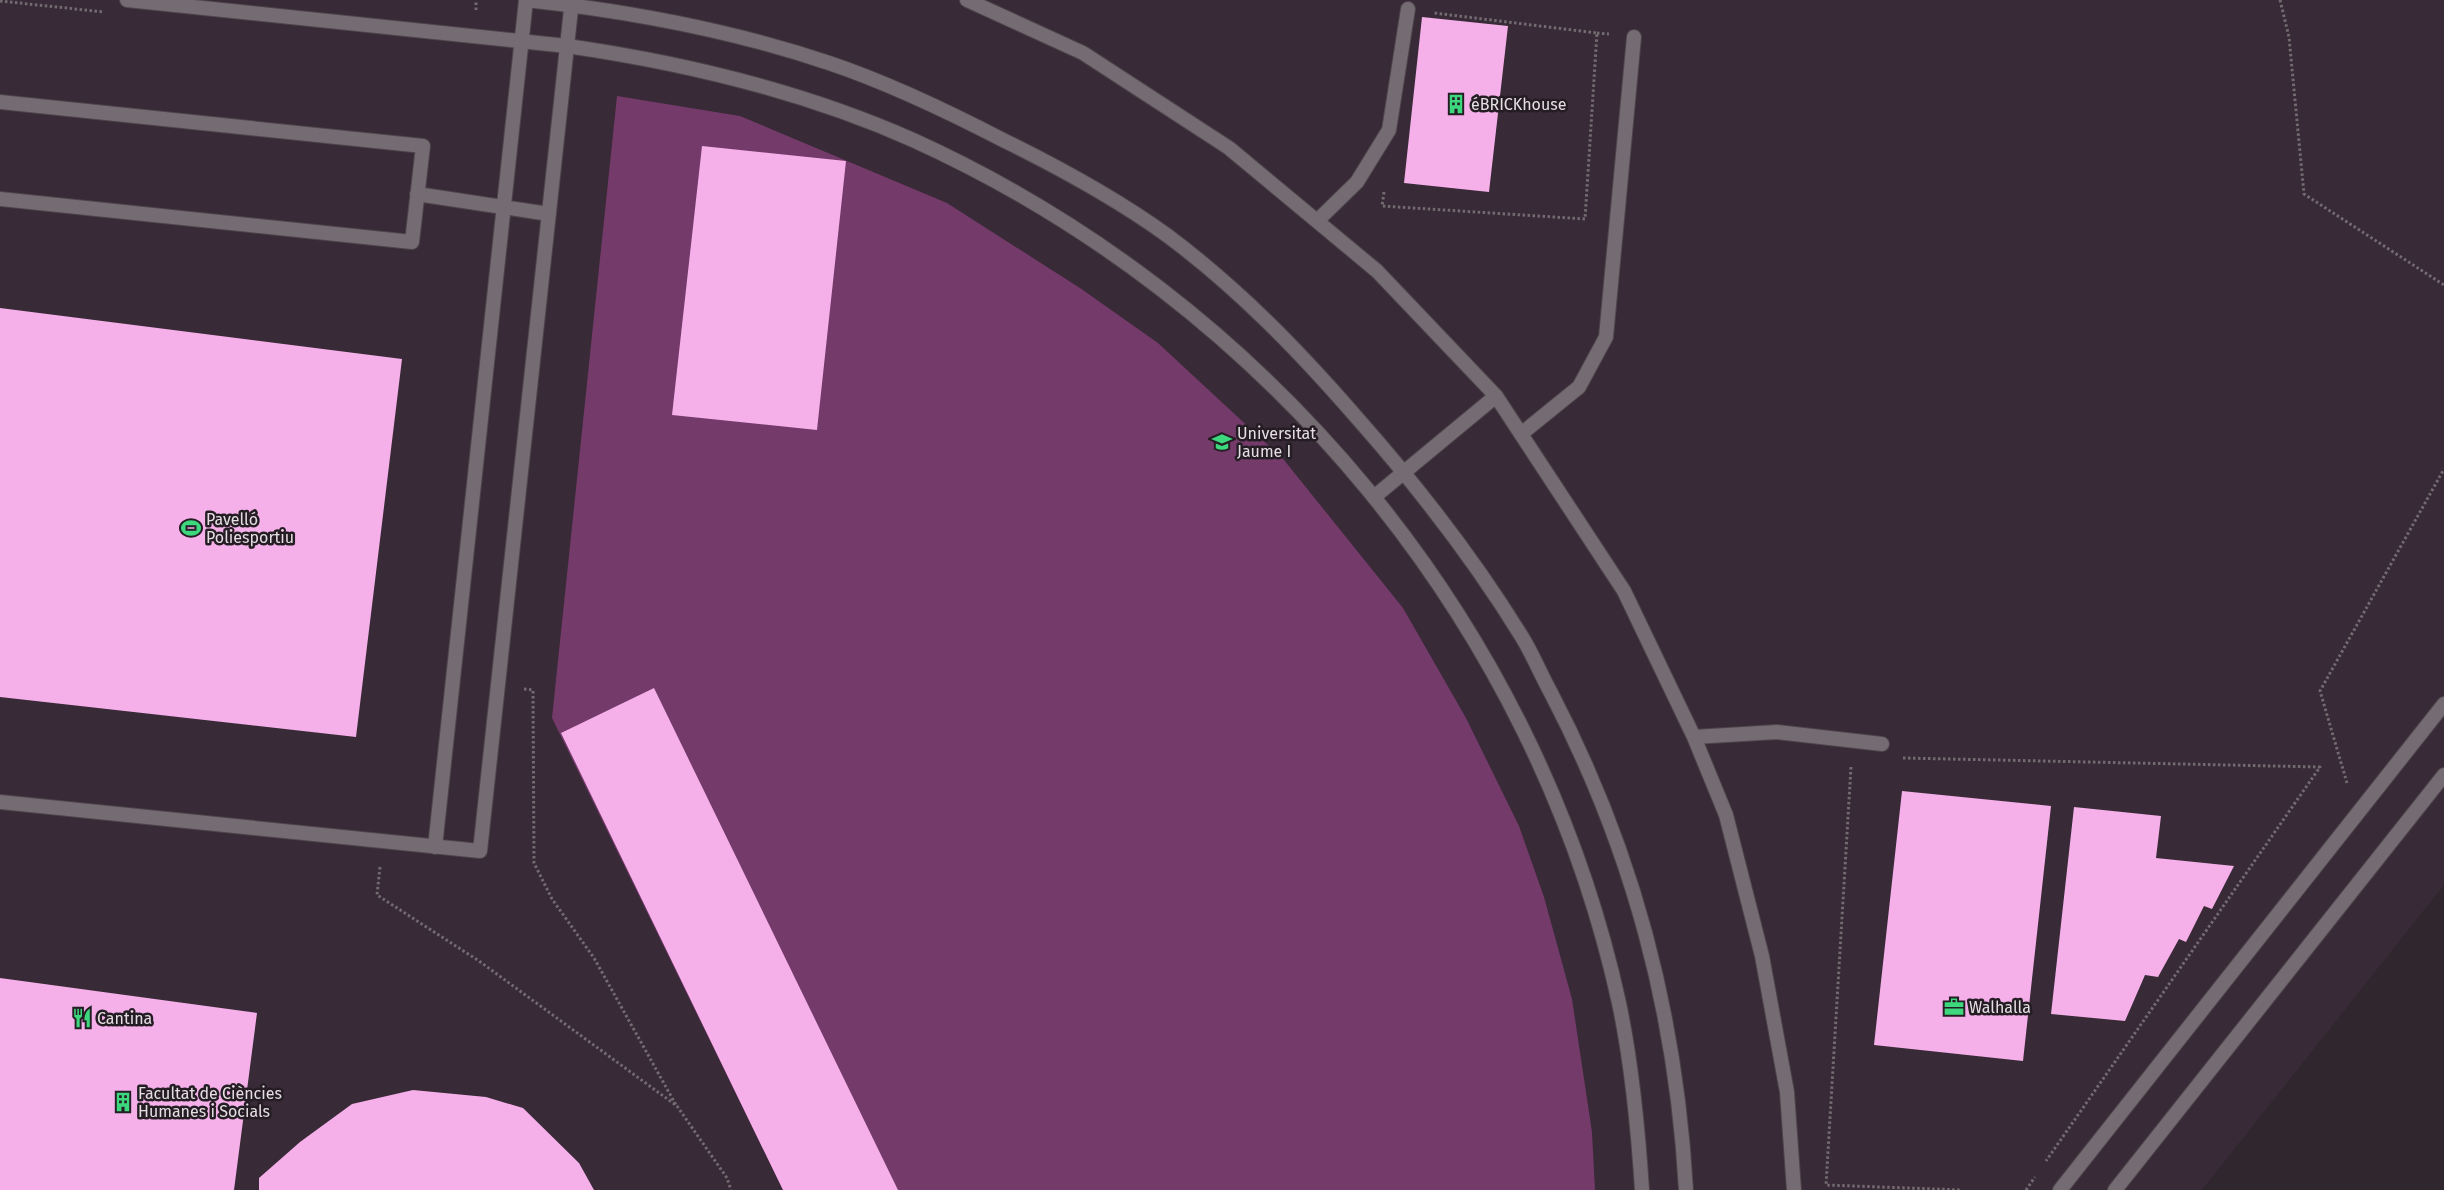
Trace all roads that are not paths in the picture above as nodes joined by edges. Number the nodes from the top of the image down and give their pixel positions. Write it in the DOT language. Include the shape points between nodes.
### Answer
graph roads {
  1 [pos="127,0"];
  2 [pos="526,0"];
  3 [pos="967,0"];
  4 [pos="572,2"];
  5 [pos="1408,10"];
  6 [pos="1634,37"];
  7 [pos="522,42"];
  8 [pos="567,46"];
  9 [pos="0,102"];
  10 [pos="418,194"];
  11 [pos="0,199"];
  12 [pos="504,208"];
  13 [pos="549,214"];
  14 [pos="1317,221"];
  15 [pos="1496,396"];
  16 [pos="1521,434"];
  17 [pos="1405,472"];
  18 [pos="1374,497"];
  19 [pos="2444,704"];
  20 [pos="1694,737"];
  21 [pos="1882,744"];
  22 [pos="2444,775"];
  23 [pos="0,802"];
  24 [pos="435,847"];
  25 [pos="1642,1190"];
  26 [pos="1686,1190"];
  27 [pos="1794,1190"];
  28 [pos="2060,1190"];
  29 [pos="2115,1190"];
  1 -- 7 [label="street"];
  2 -- 4 [label="street"];
  2 -- 7 [label="street"];
  3 -- 14 [label="street" via="1083,53 1229,148"];
  4 -- 8 [label="street"];
  4 -- 17 [label="street" via="728,33 830,63 928,102 1096,189 1167,236 1233,288 1294,346"];
  5 -- 14 [label="street" via="1389,130 1357,182"];
  6 -- 16 [label="street" via="1606,338 1579,387"];
  7 -- 8 [label="street"];
  7 -- 12 [label="street"];
  8 -- 13 [label="street"];
  8 -- 18 [label="street" via="720,74 817,103 912,140 1002,185 1073,226 1204,322 1321,435"];
  9 -- 10 [label="street" via="423,146"];
  10 -- 11 [label="street" via="412,242"];
  10 -- 12 [label="street"];
  12 -- 13 [label="street"];
  12 -- 24 [label="street"];
  13 -- 24 [label="street" via="480,852"];
  14 -- 15 [label="street" via="1377,271"];
  15 -- 16 [label="street"];
  15 -- 17 [label="street"];
  16 -- 20 [label="street" via="1624,591"];
  17 -- 18 [label="street"];
  17 -- 26 [label="street" via="1452,532 1523,638 1585,761 1628,871 1662,994 1682,1120"];
  18 -- 25 [label="street" via="1418,556 1486,660 1542,769 1586,884 1619,1004 1638,1125"];
  19 -- 28 [label="street"];
  20 -- 21 [label="street" via="1776,732"];
  20 -- 27 [label="street" via="1726,815 1762,956 1787,1092"];
  22 -- 29 [label="street"];
  23 -- 24 [label="street"];
}
